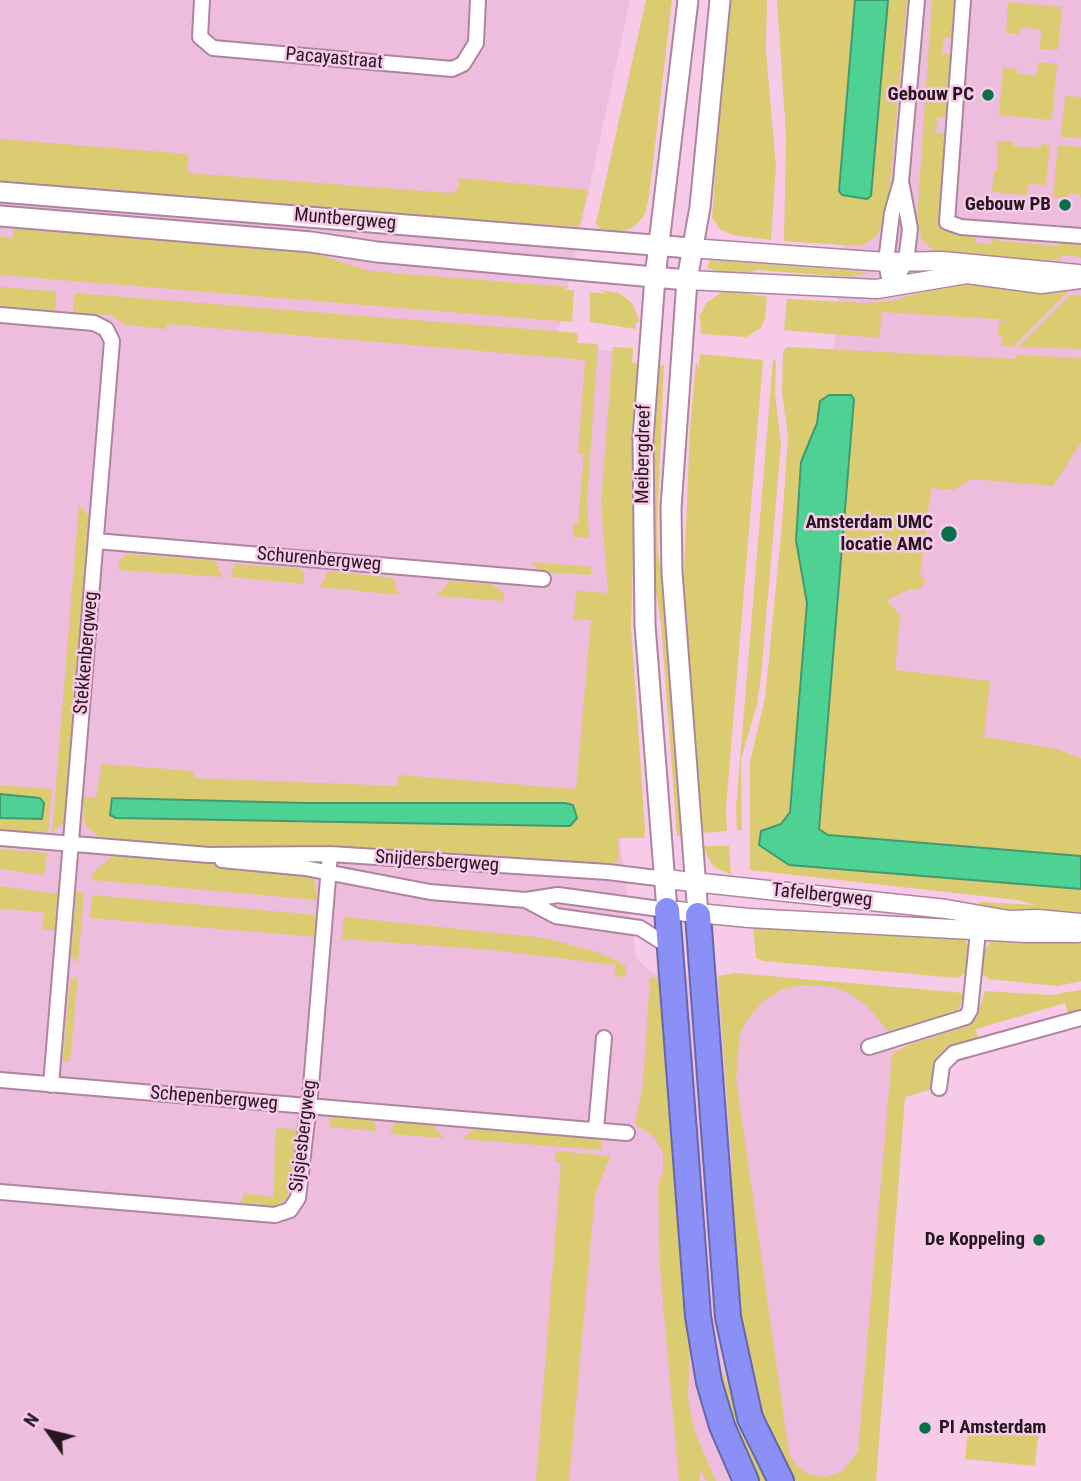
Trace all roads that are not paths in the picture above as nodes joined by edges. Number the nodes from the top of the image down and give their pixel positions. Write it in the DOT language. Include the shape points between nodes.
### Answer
graph roads {
  1 [pos="202,0"];
  2 [pos="478,0"];
  3 [pos="688,0"];
  4 [pos="720,0"];
  5 [pos="917,0"];
  6 [pos="963,0"];
  7 [pos="901,182"];
  8 [pos="0,192"];
  9 [pos="0,216"];
  10 [pos="1081,236"];
  11 [pos="659,245"];
  12 [pos="690,248"];
  13 [pos="906,261"];
  14 [pos="886,262"];
  15 [pos="654,277"];
  16 [pos="1081,277"];
  17 [pos="687,280"];
  18 [pos="891,288"];
  19 [pos="0,315"];
  20 [pos="96,541"];
  21 [pos="543,579"];
  22 [pos="0,838"];
  23 [pos="71,844"];
  24 [pos="330,853"];
  25 [pos="209,855"];
  26 [pos="329,873"];
  27 [pos="665,879"];
  28 [pos="696,883"];
  29 [pos="526,900"];
  30 [pos="667,910"];
  31 [pos="698,915"];
  32 [pos="979,923"];
  33 [pos="1081,923"];
  34 [pos="1081,933"];
  35 [pos="670,947"];
  36 [pos="1081,1018"];
  37 [pos="604,1038"];
  38 [pos="869,1047"];
  39 [pos="0,1080"];
  40 [pos="51,1085"];
  41 [pos="939,1088"];
  42 [pos="308,1107"];
  43 [pos="596,1129"];
  44 [pos="626,1133"];
  45 [pos="0,1192"];
  46 [pos="746,1481"];
  47 [pos="781,1481"];
  1 -- 2 [label="street, Pacayastraat" via="200,33 205,44 221,49 452,69 463,64 476,43"];
  3 -- 11 [label="main road, Meibergdreef"];
  4 -- 12 [label="main road, Meibergdreef" via="700,207"];
  5 -- 7 [label="street"];
  6 -- 10 [label="street" via="947,222 961,227"];
  7 -- 13 [label="street" via="910,229"];
  7 -- 14 [label="street"];
  8 -- 11 [label="main road, Muntbergweg"];
  9 -- 15 [label="main road, Muntbergweg"];
  11 -- 12 [label="main road, Muntbergweg"];
  11 -- 15 [label="main road, Meibergdreef"];
  12 -- 14 [label="street"];
  12 -- 17 [label="main road, Meibergdreef"];
  13 -- 14 [label="street"];
  13 -- 16 [label="street"];
  13 -- 18 [label="street"];
  14 -- 18 [label="street"];
  15 -- 17 [label="main road, Muntbergweg"];
  15 -- 27 [label="main road, Meibergdreef" via="642,504 645,625"];
  16 -- 18 [label="street" via="1025,283 967,274"];
  17 -- 18 [label="street"];
  17 -- 28 [label="main road, Meibergdreef" via="673,460 672,560"];
  19 -- 20 [label="street, Stekkenbergweg" via="94,323 110,335"];
  20 -- 21 [label="street, Schurenbergweg"];
  20 -- 23 [label="street, Stekkenbergweg"];
  22 -- 23 [label="street, Snijdersbergweg"];
  23 -- 25 [label="street, Snijdersbergweg"];
  23 -- 40 [label="street, Stekkenbergweg"];
  24 -- 25 [label="street, Snijdersbergweg"];
  24 -- 26 [label="street, Sijsjesbergweg"];
  24 -- 27 [label="street, Snijdersbergweg"];
  25 -- 26 [label="street, Snijdersbergweg" via="226,862"];
  26 -- 29 [label="street, Snijdersbergweg" via="405,888"];
  26 -- 42 [label="street, Sijsjesbergweg"];
  27 -- 28 [label="street, Tafelbergweg"];
  27 -- 30 [label="main road, Meibergdreef"];
  28 -- 31 [label="main road, Meibergdreef"];
  28 -- 32 [label="street, Tafelbergweg" via="946,909"];
  29 -- 30 [label="street, Snijdersbergweg" via="558,895"];
  29 -- 35 [label="street, Snijdersbergweg" via="556,916 640,928"];
  30 -- 31 [label="street, Tafelbergweg"];
  30 -- 35 [label="highway"];
  31 -- 32 [label="street, Tafelbergweg"];
  31 -- 47 [label="highway" via="728,1317 750,1418"];
  32 -- 33 [label="street, Tafelbergweg"];
  32 -- 34 [label="street, Tafelbergweg"];
  32 -- 38 [label="street" via="966,1017"];
  35 -- 46 [label="highway" via="698,1316 716,1404"];
  36 -- 41 [label="street" via="954,1053 943,1065"];
  37 -- 43 [label="street"];
  39 -- 40 [label="street, Schepenbergweg"];
  40 -- 42 [label="street, Schepenbergweg"];
  42 -- 43 [label="street, Schepenbergweg"];
  42 -- 45 [label="street, Sijsjesbergweg" via="298,1198 290,1210 280,1214"];
  43 -- 44 [label="street, Schepenbergweg"];
}
